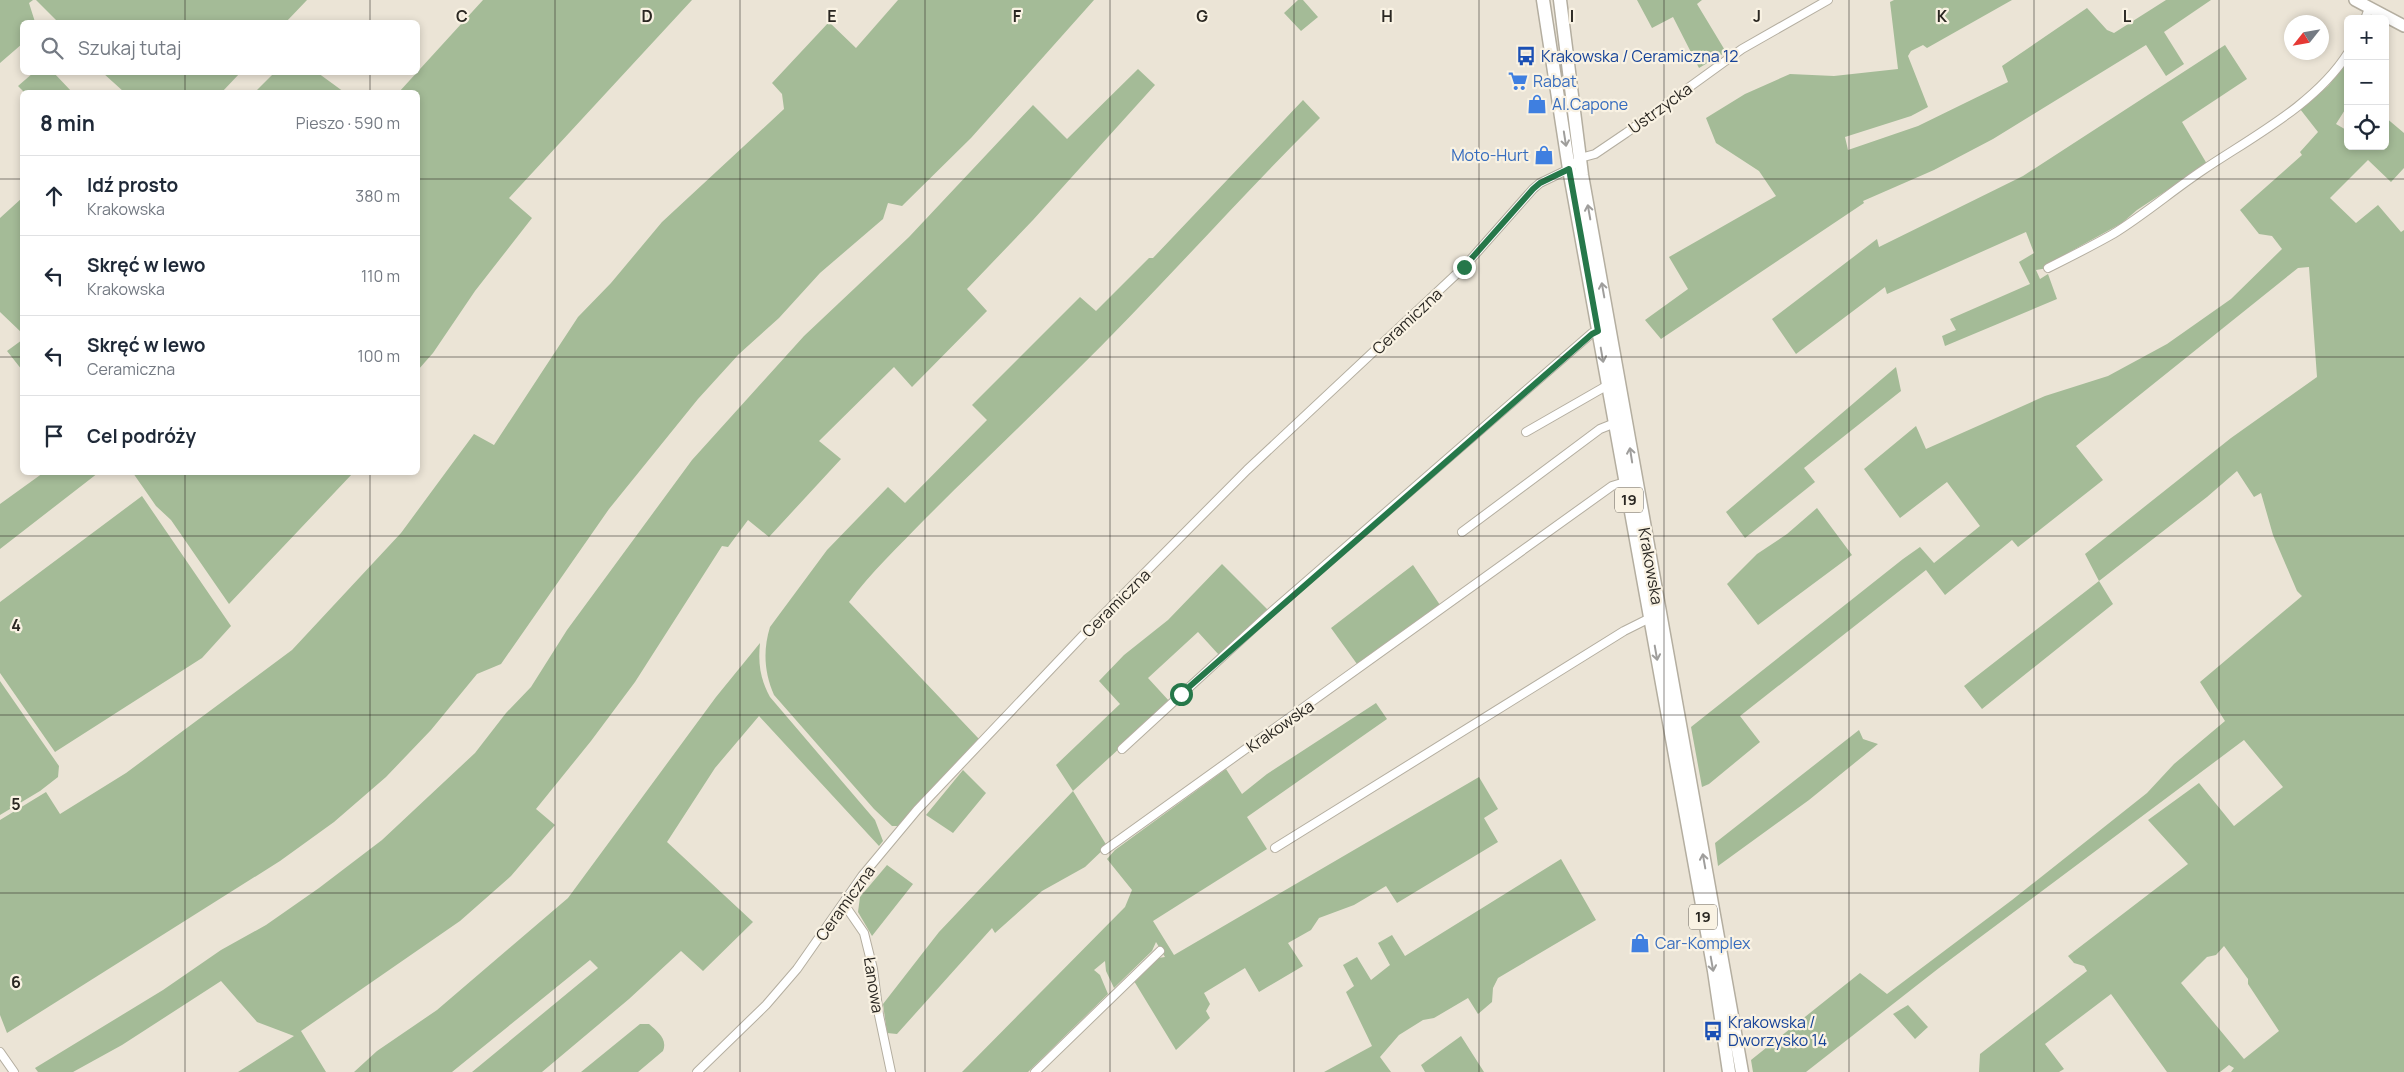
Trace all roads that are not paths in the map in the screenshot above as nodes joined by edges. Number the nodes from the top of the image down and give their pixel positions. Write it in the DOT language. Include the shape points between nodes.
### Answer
graph roads {
  1 [pos="1542,0"];
  2 [pos="1560,0"];
  3 [pos="1828,0"];
  4 [pos="2355,0"];
  5 [pos="2367,13"];
  6 [pos="2404,26"];
  7 [pos="2344,59"];
  8 [pos="1580,158"];
  9 [pos="1569,169"];
  10 [pos="2048,268"];
  11 [pos="1598,331"];
  12 [pos="1608,385"];
  13 [pos="1615,423"];
  14 [pos="1526,432"];
  15 [pos="1626,482"];
  16 [pos="1462,532"];
  17 [pos="1650,618"];
  18 [pos="1122,749"];
  19 [pos="1276,848"];
  20 [pos="1105,850"];
  21 [pos="844,904"];
  22 [pos="1160,951"];
  23 [pos="0,1052"];
  24 [pos="14,1072"];
  25 [pos="697,1072"];
  26 [pos="890,1072"];
  27 [pos="1035,1072"];
  28 [pos="1730,1072"];
  29 [pos="1742,1072"];
  1 -- 9 [label="main road, Krakowska / 19, one-way"];
  2 -- 8 [label="main road, Krakowska / 19"];
  3 -- 8 [label="street, Ustrzycka" via="1742,49 1595,154"];
  4 -- 5 [label="street"];
  5 -- 6 [label="street"];
  7 -- 10 [label="street" via="2324,82 2280,119 2113,234"];
  8 -- 9 [label="street, Ustrzycka"];
  29 -- 8 [label="main road, Krakowska / 19, one-way"];
  9 -- 11 [label="main road, Krakowska / 19"];
  9 -- 21 [label="street, Ceramiczna" via="1533,189 1464,267 1247,470 1088,630 917,810 862,876"];
  11 -- 12 [label="main road, Krakowska / 19, one-way"];
  11 -- 18 [label="street" via="1269,614"];
  12 -- 13 [label="main road, Krakowska / 19"];
  12 -- 14 [label="street"];
  13 -- 15 [label="main road, Krakowska / 19"];
  13 -- 16 [label="street" via="1600,429"];
  15 -- 17 [label="main road, Krakowska / 19"];
  15 -- 20 [label="street, Krakowska" via="1612,486"];
  17 -- 19 [label="street" via="1624,631"];
  17 -- 28 [label="main road, Krakowska / 19, one-way"];
  21 -- 25 [label="street, Ceramiczna" via="797,969 766,1005"];
  21 -- 26 [label="street, Łanowa" via="864,933"];
  22 -- 27 [label="street"];
  23 -- 24 [label="street"];
}
